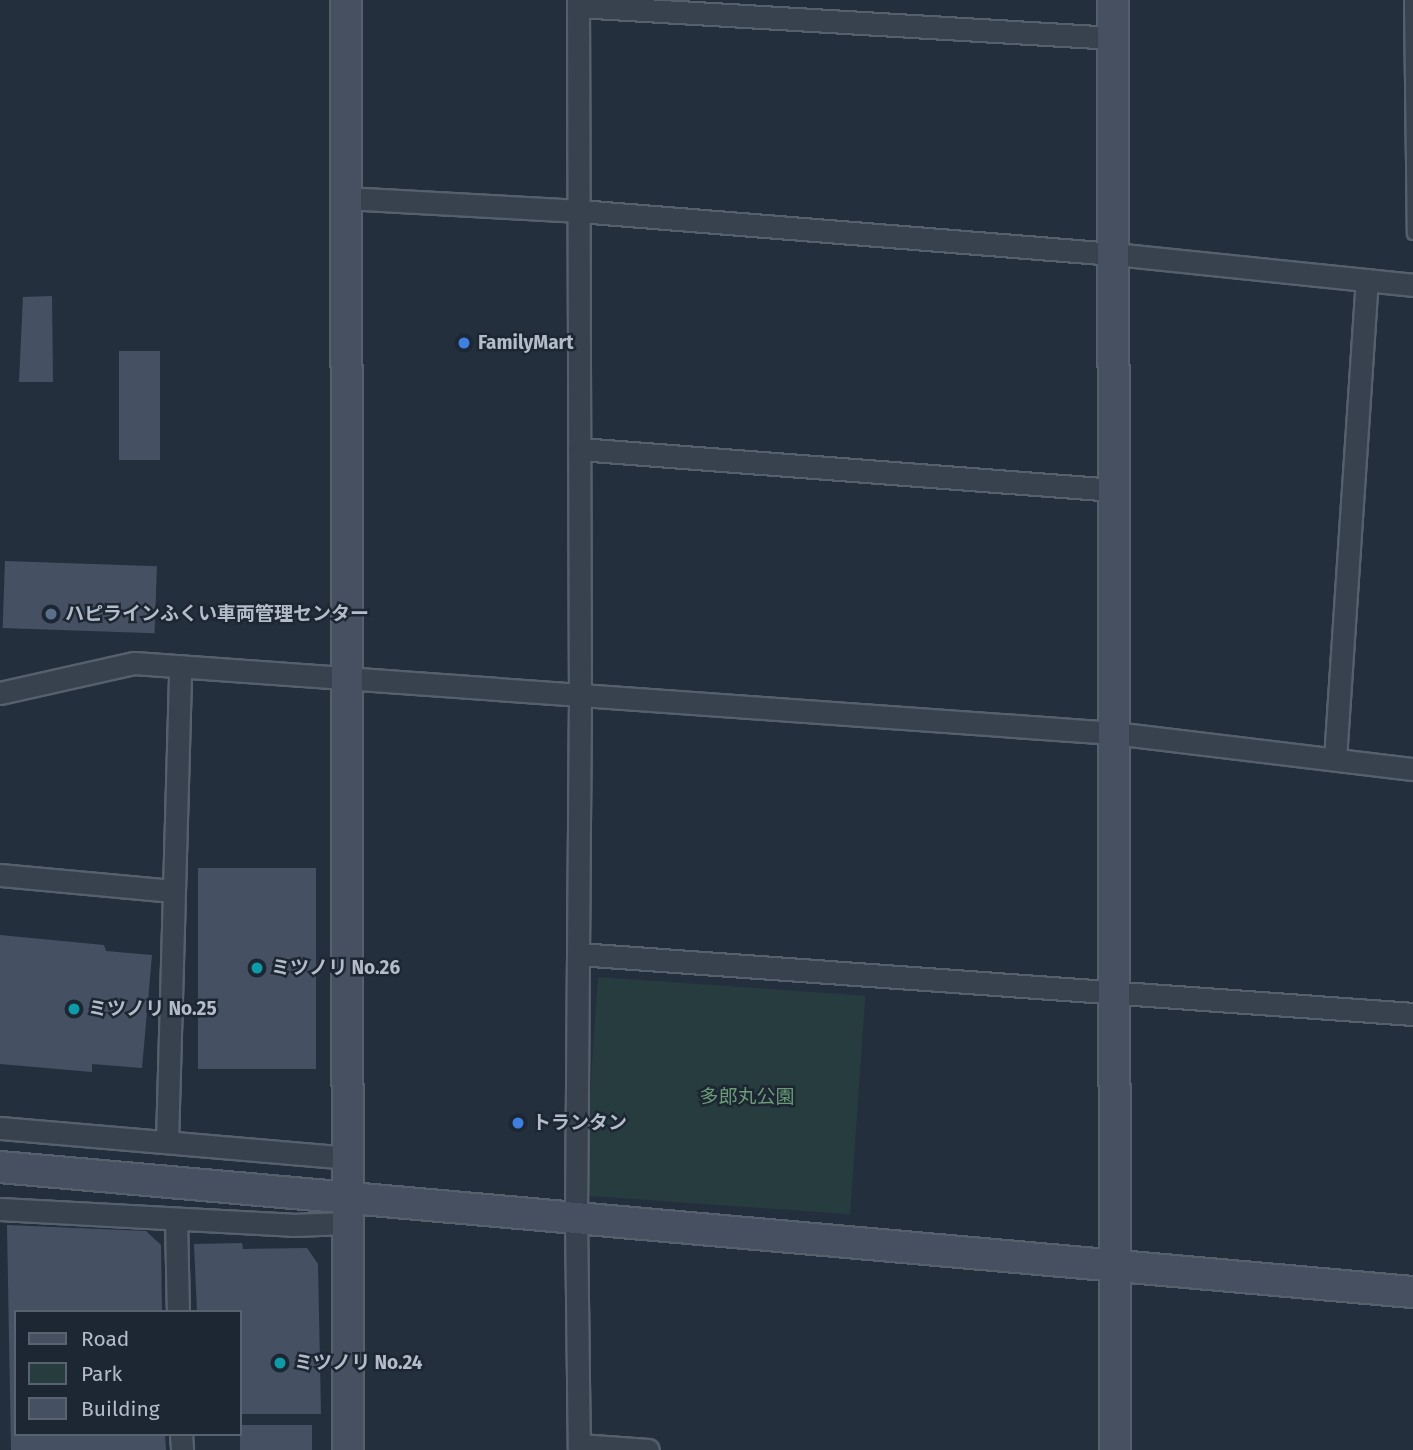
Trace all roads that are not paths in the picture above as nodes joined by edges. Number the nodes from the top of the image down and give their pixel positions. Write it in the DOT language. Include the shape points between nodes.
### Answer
graph roads {
  1 [pos="346,0"];
  2 [pos="1113,0"];
  3 [pos="1410,0"];
  4 [pos="578,3"];
  5 [pos="1113,37"];
  6 [pos="347,198"];
  7 [pos="579,211"];
  8 [pos="1413,234"];
  9 [pos="1114,254"];
  10 [pos="1367,280"];
  11 [pos="1413,285"];
  12 [pos="579,449"];
  13 [pos="1114,490"];
  14 [pos="180,666"];
  15 [pos="346,677"];
  16 [pos="0,693"];
  17 [pos="580,695"];
  18 [pos="1114,733"];
  19 [pos="1335,759"];
  20 [pos="1413,769"];
  21 [pos="0,875"];
  22 [pos="173,891"];
  23 [pos="578,954"];
  24 [pos="1114,994"];
  25 [pos="1413,1014"];
  26 [pos="0,1128"];
  27 [pos="167,1142"];
  28 [pos="348,1158"];
  29 [pos="0,1167"];
  30 [pos="0,1209"];
  31 [pos="348,1210"];
  32 [pos="576,1216"];
  33 [pos="176,1219"];
  34 [pos="1115,1264"];
  35 [pos="1413,1292"];
  36 [pos="178,1310"];
  37 [pos="579,1448"];
  38 [pos="348,1450"];
  39 [pos="648,1450"];
  40 [pos="1115,1450"];
  1 -- 6 [label="street"];
  2 -- 5 [label="street"];
  3 -- 8 [label="lane"];
  4 -- 5 [label="street"];
  4 -- 7 [label="street"];
  5 -- 9 [label="street"];
  6 -- 7 [label="street"];
  6 -- 15 [label="street"];
  7 -- 9 [label="street"];
  7 -- 12 [label="street"];
  9 -- 10 [label="street"];
  9 -- 13 [label="street"];
  10 -- 11 [label="street"];
  10 -- 19 [label="street"];
  12 -- 13 [label="street"];
  12 -- 17 [label="street"];
  13 -- 18 [label="street"];
  14 -- 15 [label="street"];
  14 -- 16 [label="street" via="134,663"];
  14 -- 22 [label="street"];
  15 -- 17 [label="street"];
  15 -- 28 [label="street"];
  17 -- 18 [label="street"];
  17 -- 23 [label="street"];
  18 -- 19 [label="street"];
  18 -- 24 [label="street"];
  19 -- 20 [label="street"];
  21 -- 22 [label="street"];
  22 -- 27 [label="street"];
  23 -- 24 [label="street"];
  23 -- 32 [label="street"];
  24 -- 25 [label="street"];
  24 -- 34 [label="street"];
  26 -- 27 [label="street"];
  27 -- 28 [label="street"];
  28 -- 31 [label="street"];
  29 -- 31 [label="street"];
  30 -- 33 [label="street"];
  31 -- 32 [label="street"];
  31 -- 33 [label="street" via="292,1225"];
  31 -- 38 [label="street"];
  32 -- 34 [label="street"];
  32 -- 37 [label="street"];
  33 -- 36 [label="street"];
  34 -- 35 [label="street"];
  34 -- 40 [label="street"];
  37 -- 39 [label="street"];
}
